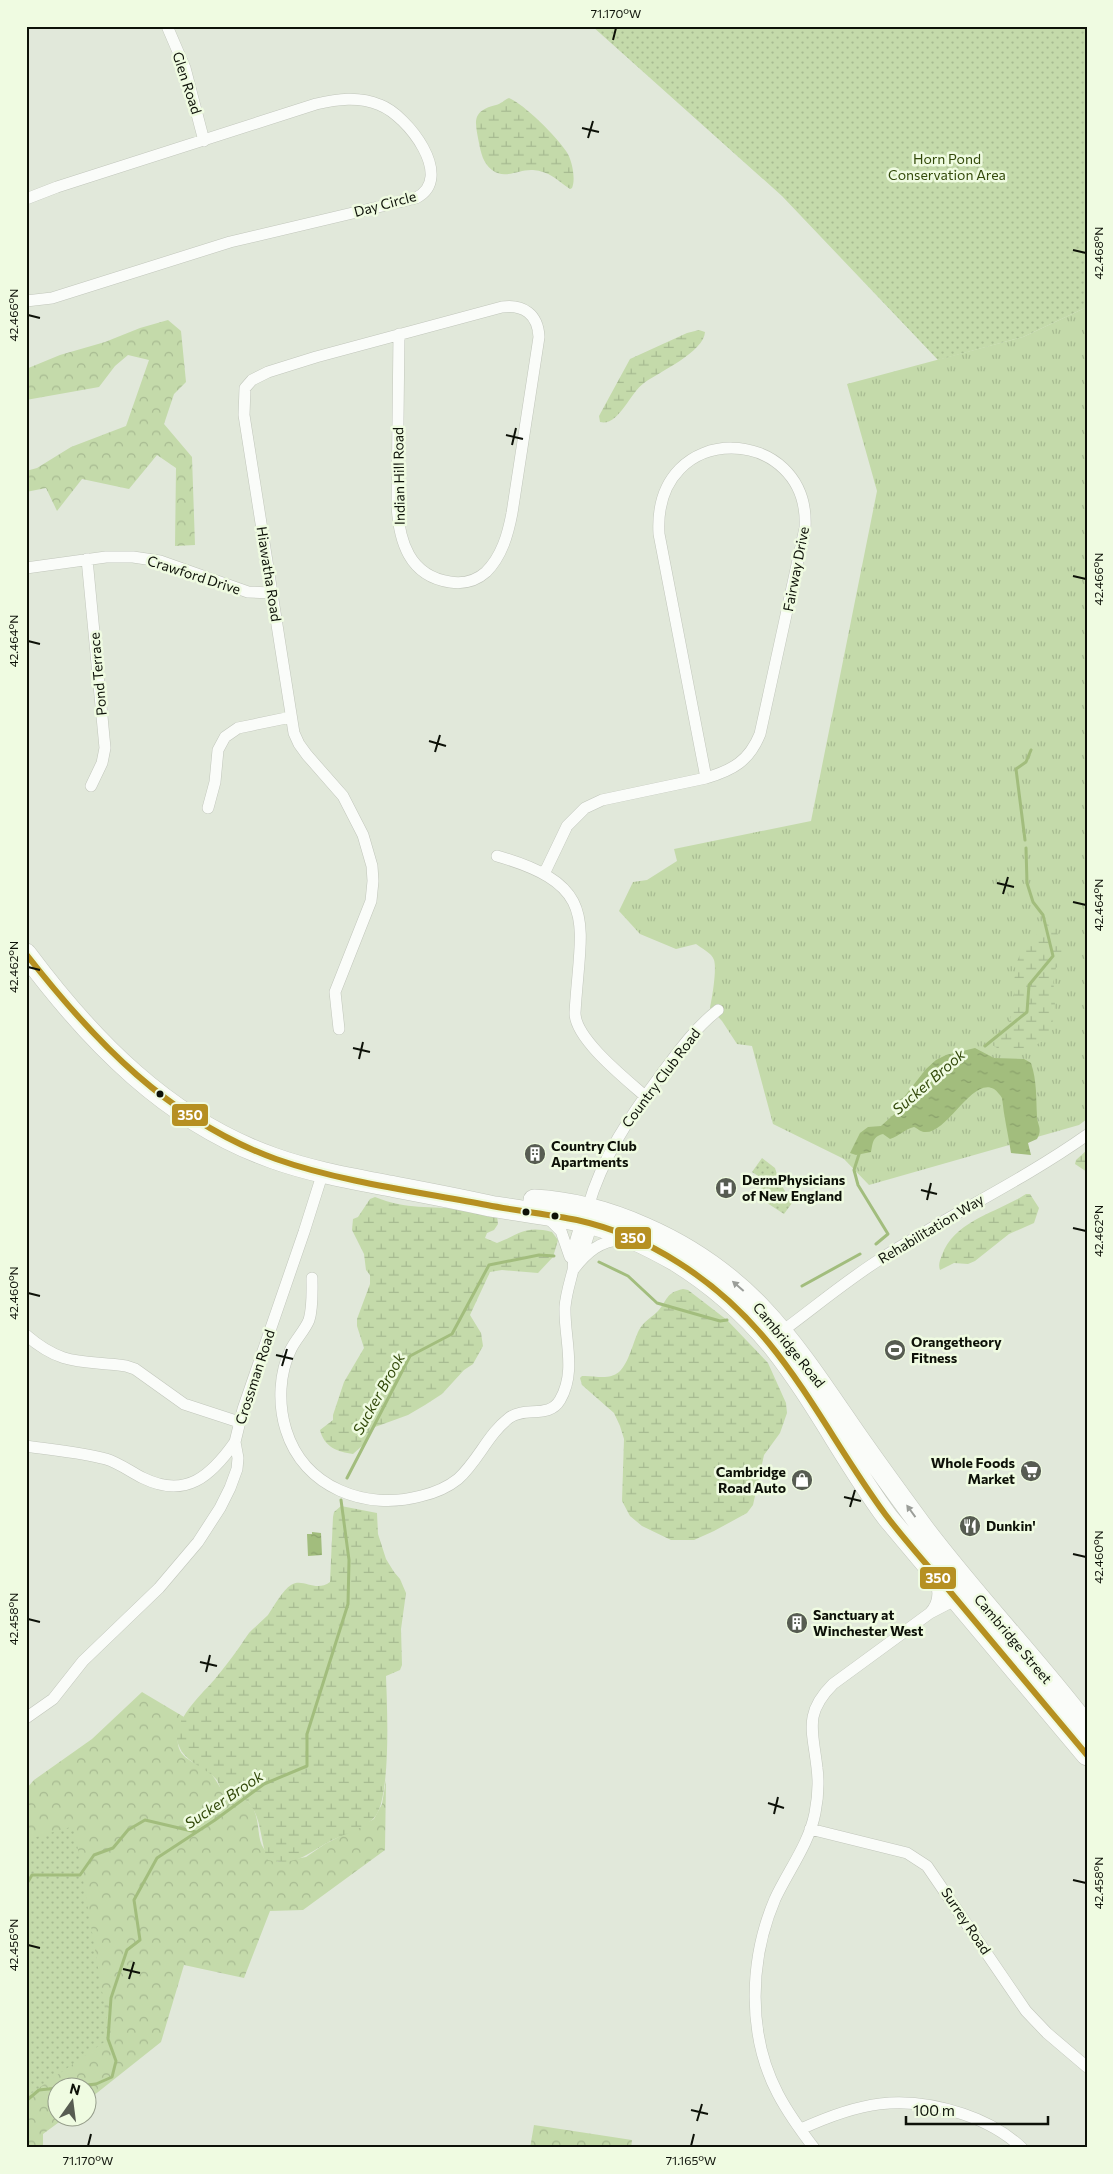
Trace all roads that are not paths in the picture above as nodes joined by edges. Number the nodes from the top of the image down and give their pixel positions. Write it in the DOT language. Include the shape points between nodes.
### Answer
graph roads {
  1 [pos="167,26"];
  2 [pos="204,141"];
  3 [pos="26,199"];
  4 [pos="26,301"];
  5 [pos="530,312"];
  6 [pos="399,334"];
  7 [pos="87,559"];
  8 [pos="26,568"];
  9 [pos="272,593"];
  10 [pos="291,717"];
  11 [pos="706,778"];
  12 [pos="91,786"];
  13 [pos="208,808"];
  14 [pos="497,856"];
  15 [pos="544,874"];
  16 [pos="26,954"];
  17 [pos="718,1010"];
  18 [pos="339,1029"];
  19 [pos="645,1096"];
  20 [pos="1087,1135"];
  21 [pos="323,1172"];
  22 [pos="464,1200"];
  23 [pos="540,1214"];
  24 [pos="587,1218"];
  25 [pos="652,1248"];
  26 [pos="581,1260"];
  27 [pos="572,1270"];
  28 [pos="312,1278"];
  29 [pos="781,1332"];
  30 [pos="26,1335"];
  31 [pos="239,1422"];
  32 [pos="841,1432"];
  33 [pos="235,1442"];
  34 [pos="26,1446"];
  35 [pos="940,1550"];
  36 [pos="918,1556"];
  37 [pos="957,1600"];
  38 [pos="930,1613"];
  39 [pos="1028,1670"];
  40 [pos="26,1718"];
  41 [pos="1087,1727"];
  42 [pos="1087,1755"];
  43 [pos="810,1829"];
  44 [pos="1087,2067"];
  45 [pos="800,2129"];
  46 [pos="814,2148"];
  47 [pos="1022,2148"];
  1 -- 2 [label="street, Glen Road" via="185,68"];
  2 -- 3 [label="street, Day Circle"];
  2 -- 4 [label="street, Day Circle" via="316,104 342,99 363,100 389,109 409,128 429,162 431,183 421,196 399,203 230,242 52,298"];
  5 -- 6 [label="street, Hiawatha Road" via="517,306 502,307"];
  5 -- 6 [label="street, Indian Hill Road" via="536,321 539,337 508,529 491,565 481,576 467,582 438,580 422,571 411,558 400,533 397,505"];
  6 -- 9 [label="street, Hiawatha Road" via="268,372 252,380 246,388 244,415"];
  7 -- 8 [label="street, Crawford Drive"];
  7 -- 9 [label="street, Crawford Drive" via="147,558 248,592"];
  7 -- 12 [label="street, Pond Terrace" via="105,748"];
  9 -- 10 [label="street, Hiawatha Road"];
  10 -- 13 [label="street" via="238,728 225,737 219,748"];
  10 -- 18 [label="street, Hiawatha Road" via="299,744 348,805 366,842 372,866 371,901 336,992"];
  11 -- 11 [label="street, Fairway Drive" via="658,517 666,488 684,465 711,450 735,448 762,454 789,474 802,499 806,519 760,734 750,752 736,766"];
  11 -- 15 [label="street, Fairway Drive" via="602,800 585,808 567,826"];
  14 -- 15 [label="street"];
  15 -- 19 [label="street" via="569,893 580,917 577,1024 600,1053"];
  16 -- 21 [label="highway, Cambridge Road" via="97,1038 164,1101 244,1147"];
  17 -- 19 [label="street, Country Club Road" via="689,1037"];
  19 -- 24 [label="street, Country Club Road" via="613,1148 596,1184"];
  20 -- 29 [label="street, Rehabilitation Way" via="881,1258"];
  21 -- 22 [label="highway, Cambridge Road"];
  21 -- 31 [label="street, Crossman Road"];
  22 -- 23 [label="highway, Cambridge Road"];
  22 -- 24 [label="highway, Cambridge Road" via="537,1200"];
  23 -- 24 [label="highway, Cambridge Road"];
  23 -- 27 [label="street" via="561,1231 568,1246"];
  24 -- 25 [label="highway, Cambridge Road"];
  24 -- 26 [label="street"];
  24 -- 27 [label="street" via="575,1242"];
  29 -- 24 [label="highway, Cambridge Road, one-way" via="744,1291 693,1252 627,1220"];
  25 -- 26 [label="street" via="615,1239 594,1248"];
  25 -- 32 [label="highway, Cambridge Road" via="697,1275 748,1318"];
  26 -- 27 [label="street"];
  27 -- 28 [label="street" via="565,1309 569,1371 559,1403 548,1411 523,1412 509,1418 468,1469 450,1484 397,1501 360,1497 329,1486 306,1466 286,1431 281,1399 282,1376 291,1350 309,1319"];
  29 -- 32 [label="highway, Cambridge Road" via="814,1372"];
  30 -- 31 [label="street" via="46,1352 63,1358 135,1369 184,1404"];
  31 -- 33 [label="street, Crossman Road"];
  35 -- 32 [label="highway, Cambridge Road, one-way"];
  32 -- 36 [label="highway, Cambridge Road" via="870,1494"];
  33 -- 34 [label="street" via="203,1477 179,1487 152,1482 105,1459"];
  33 -- 40 [label="street, Crossman Road" via="238,1463 234,1479 198,1542 159,1588 83,1661 53,1699"];
  35 -- 39 [label="highway, Cambridge Street"];
  36 -- 37 [label="highway, Cambridge Street"];
  36 -- 38 [label="street" via="938,1587 938,1598"];
  37 -- 38 [label="street"];
  37 -- 39 [label="highway, Cambridge Street"];
  38 -- 43 [label="street" via="833,1684 821,1697 812,1728 818,1794"];
  39 -- 41 [label="highway, Cambridge Street"];
  39 -- 42 [label="highway, Cambridge Street"];
  43 -- 44 [label="street, Surrey Road" via="906,1853 927,1866 1026,2012"];
  43 -- 45 [label="street" via="775,1900 755,1973 757,2021 770,2076"];
  45 -- 46 [label="street"];
  45 -- 47 [label="street" via="832,2115 868,2105 897,2101 923,2103 972,2117 997,2129"];
}
